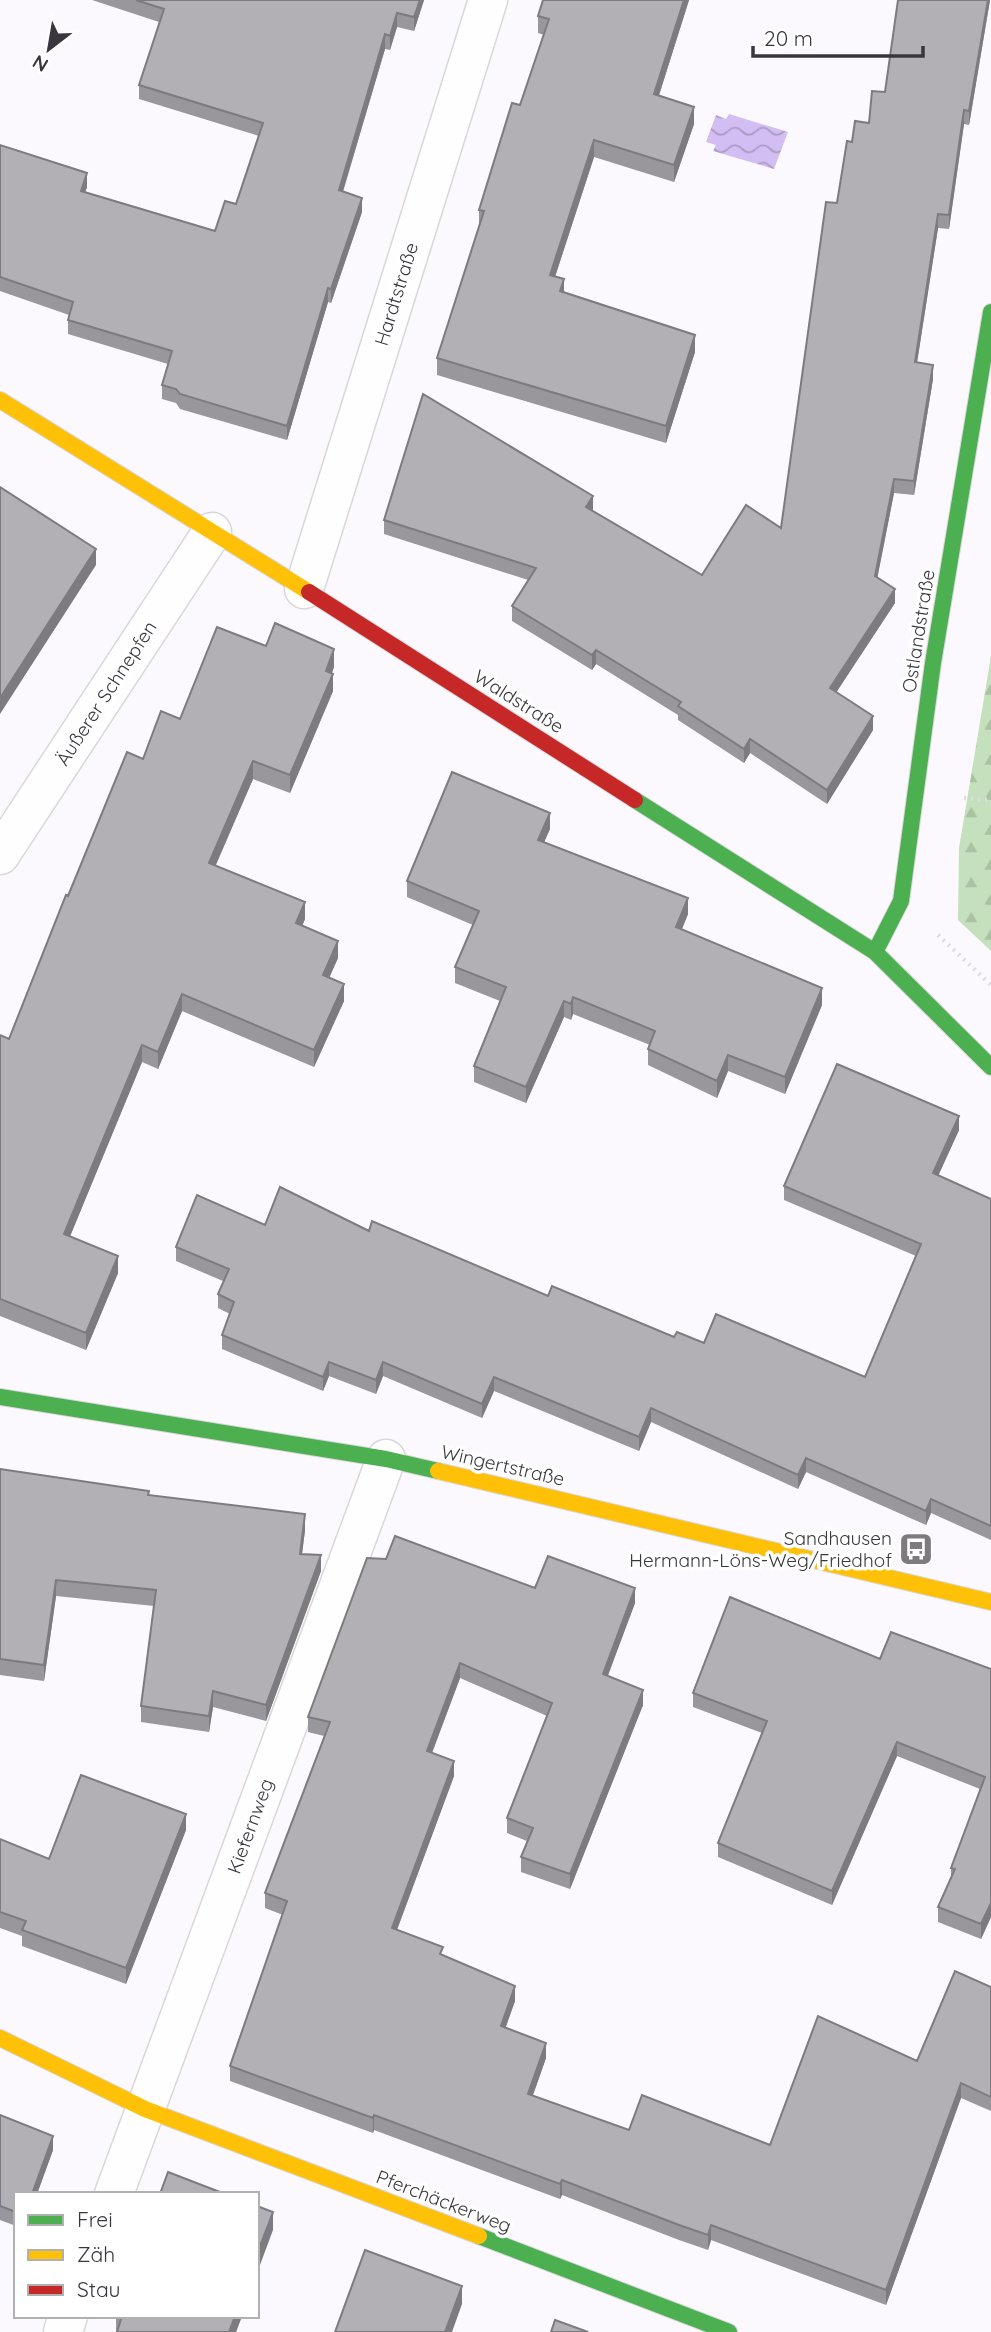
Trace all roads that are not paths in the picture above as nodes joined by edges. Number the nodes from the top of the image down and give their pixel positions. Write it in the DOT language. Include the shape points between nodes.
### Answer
graph roads {
  1 [pos="488,0"];
  2 [pos="991,312"];
  3 [pos="0,400"];
  4 [pos="212,531"];
  5 [pos="304,589"];
  6 [pos="0,855"];
  7 [pos="875,952"];
  8 [pos="991,1068"];
  9 [pos="0,1397"];
  10 [pos="386,1459"];
  11 [pos="991,1602"];
  12 [pos="0,2038"];
  13 [pos="145,2109"];
  14 [pos="115,2192"];
  15 [pos="729,2332"];
  1 -- 5 [label="street, Hardtstraße"];
  2 -- 7 [label="street, Ostlandstraße" via="933,663 901,901"];
  3 -- 4 [label="street, Waldstraße"];
  4 -- 5 [label="street, Waldstraße"];
  4 -- 6 [label="street, Äußerer Schnepfen"];
  5 -- 7 [label="street, Waldstraße"];
  7 -- 8 [label="street, Waldstraße"];
  9 -- 10 [label="street, Wingertstraße"];
  10 -- 11 [label="street, Wingertstraße"];
  10 -- 13 [label="street, Kiefernweg"];
  12 -- 13 [label="street, Pferchäckerweg"];
  13 -- 14 [label="street, Kiefernweg"];
  13 -- 15 [label="street, Pferchäckerweg"];
}
